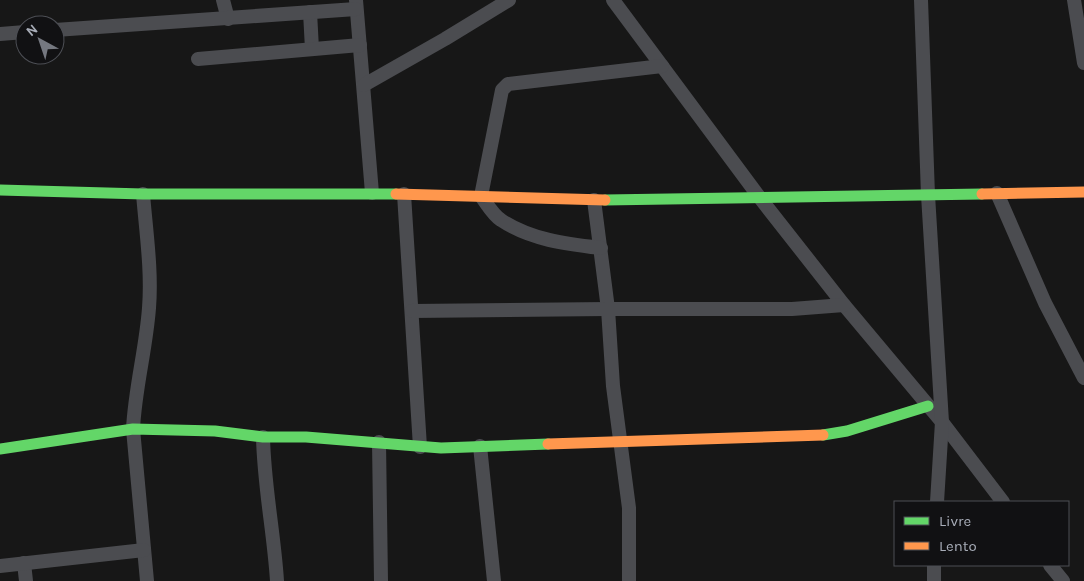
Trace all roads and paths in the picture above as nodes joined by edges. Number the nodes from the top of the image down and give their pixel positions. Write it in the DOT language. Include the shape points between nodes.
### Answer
graph roads {
  1 [pos="223,0"];
  2 [pos="509,0"];
  3 [pos="613,0"];
  4 [pos="921,0"];
  5 [pos="1074,0"];
  6 [pos="356,5"];
  7 [pos="310,12"];
  8 [pos="228,19"];
  9 [pos="65,29"];
  10 [pos="15,33"];
  11 [pos="0,34"];
  12 [pos="360,45"];
  13 [pos="312,49"];
  14 [pos="198,59"];
  15 [pos="1084,63"];
  16 [pos="662,66"];
  17 [pos="364,85"];
  18 [pos="0,190"];
  19 [pos="1084,192"];
  20 [pos="372,193"];
  21 [pos="997,193"];
  22 [pos="143,194"];
  23 [pos="404,194"];
  24 [pos="928,195"];
  25 [pos="481,196"];
  26 [pos="760,198"];
  27 [pos="594,200"];
  28 [pos="601,248"];
  29 [pos="844,305"];
  30 [pos="608,308"];
  31 [pos="412,311"];
  32 [pos="1084,378"];
  33 [pos="928,406"];
  34 [pos="942,422"];
  35 [pos="133,429"];
  36 [pos="263,437"];
  37 [pos="379,442"];
  38 [pos="620,442"];
  39 [pos="480,446"];
  40 [pos="420,447"];
  41 [pos="0,449"];
  42 [pos="937,501"];
  43 [pos="1002,501"];
  44 [pos="144,550"];
  45 [pos="24,563"];
  46 [pos="0,566"];
  47 [pos="934,566"];
  48 [pos="1051,566"];
  49 [pos="26,581"];
  50 [pos="147,581"];
  51 [pos="277,581"];
  52 [pos="381,581"];
  53 [pos="494,581"];
  54 [pos="629,581"];
  55 [pos="934,581"];
  56 [pos="1063,581"];
  1 -- 8 [label="street"];
  2 -- 17 [label="street"];
  3 -- 16 [label="street"];
  4 -- 24 [label="street"];
  5 -- 15 [label="street"];
  6 -- 7 [label="street"];
  6 -- 12 [label="street"];
  7 -- 8 [label="street"];
  7 -- 13 [label="street"];
  8 -- 9 [label="street"];
  10 -- 11 [label="street"];
  12 -- 13 [label="street"];
  12 -- 17 [label="street"];
  13 -- 14 [label="street"];
  16 -- 25 [label="street" via="508,84 502,90"];
  16 -- 26 [label="street"];
  17 -- 20 [label="street"];
  18 -- 22 [label="street"];
  19 -- 21 [label="street"];
  20 -- 22 [label="street"];
  20 -- 23 [label="street"];
  21 -- 24 [label="street"];
  21 -- 32 [label="street" via="1045,303"];
  22 -- 35 [label="street" via="149,305"];
  23 -- 25 [label="street"];
  23 -- 31 [label="street"];
  24 -- 26 [label="street"];
  24 -- 34 [label="street"];
  25 -- 27 [label="street"];
  25 -- 28 [label="street" via="500,219 531,236"];
  26 -- 27 [label="street"];
  26 -- 29 [label="street"];
  27 -- 28 [label="street"];
  28 -- 30 [label="street"];
  29 -- 30 [label="street" via="792,309"];
  29 -- 33 [label="street"];
  30 -- 31 [label="street"];
  30 -- 38 [label="street"];
  31 -- 40 [label="street"];
  33 -- 34 [label="street"];
  33 -- 38 [label="street" via="828,435"];
  34 -- 42 [label="street"];
  34 -- 43 [label="street"];
  35 -- 36 [label="street" via="215,431"];
  35 -- 41 [label="street"];
  35 -- 44 [label="street"];
  36 -- 37 [label="street"];
  36 -- 51 [label="street"];
  37 -- 40 [label="street"];
  37 -- 52 [label="street"];
  38 -- 39 [label="street"];
  38 -- 54 [label="street" via="628,508"];
  39 -- 40 [label="street"];
  39 -- 53 [label="street"];
  44 -- 45 [label="street"];
  44 -- 50 [label="street"];
  45 -- 46 [label="street"];
  45 -- 49 [label="street"];
  47 -- 55 [label="street"];
  48 -- 56 [label="street"];
}
